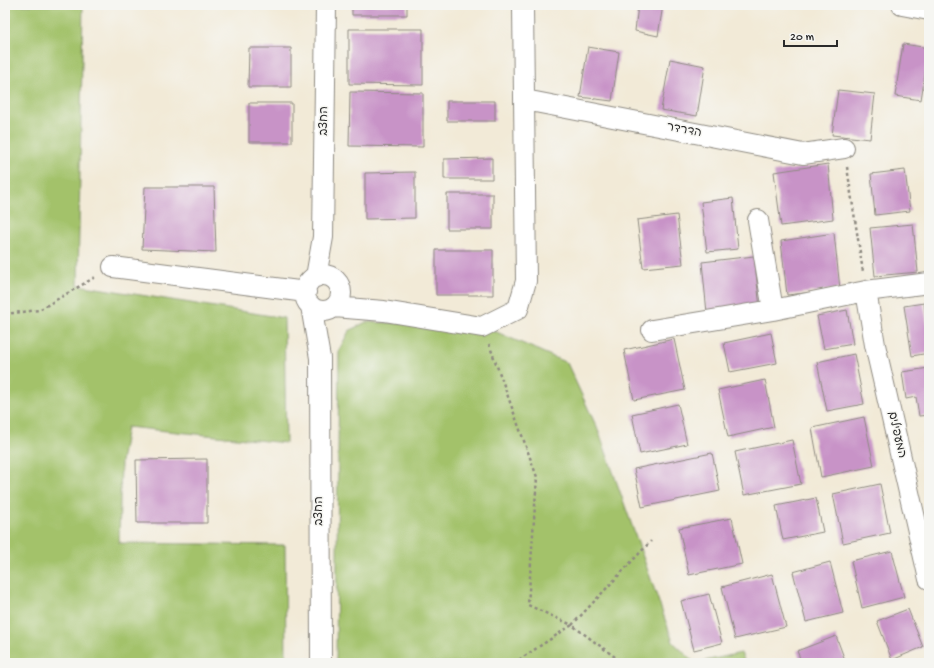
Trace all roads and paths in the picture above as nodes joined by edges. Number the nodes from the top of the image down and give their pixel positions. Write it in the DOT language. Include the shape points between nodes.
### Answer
graph roads {
  1 [pos="326,5"];
  2 [pos="523,5"];
  3 [pos="902,5"];
  4 [pos="929,10"];
  5 [pos="525,100"];
  6 [pos="844,148"];
  7 [pos="758,220"];
  8 [pos="113,267"];
  9 [pos="929,283"];
  10 [pos="866,291"];
  11 [pos="325,294"];
  12 [pos="773,310"];
  13 [pos="5,314"];
  14 [pos="483,326"];
  15 [pos="652,330"];
  16 [pos="651,541"];
  17 [pos="929,579"];
  18 [pos="572,624"];
  19 [pos="321,663"];
  20 [pos="514,663"];
  21 [pos="623,663"];
  1 -- 11 [label="street, החצב" via="323,237"];
  2 -- 5 [label="street"];
  3 -- 4 [label="street"];
  5 -- 6 [label="street, הדרדר" via="804,154"];
  5 -- 14 [label="street" via="526,281 518,309"];
  6 -- 10 [label="path"];
  7 -- 12 [label="street"];
  8 -- 11 [label="street"];
  8 -- 13 [label="path" via="40,310"];
  9 -- 10 [label="street"];
  10 -- 12 [label="street"];
  10 -- 17 [label="street, המעפילים" via="875,345"];
  11 -- 14 [label="street" via="384,311"];
  11 -- 19 [label="street, החצב" via="320,358"];
  12 -- 15 [label="street"];
  14 -- 18 [label="path" via="537,477 528,605"];
  16 -- 18 [label="path"];
  18 -- 20 [label="path"];
  18 -- 21 [label="path"];
}
